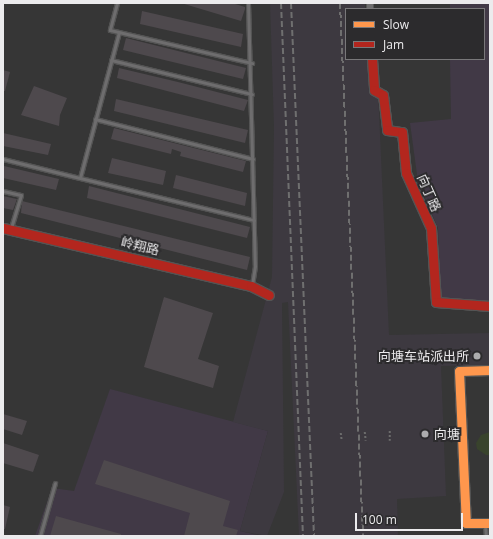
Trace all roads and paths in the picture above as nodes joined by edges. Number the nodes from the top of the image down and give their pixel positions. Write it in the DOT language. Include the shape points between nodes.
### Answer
graph roads {
  1 [pos="117,3"];
  2 [pos="248,3"];
  3 [pos="119,32"];
  4 [pos="111,60"];
  5 [pos="372,60"];
  6 [pos="252,63"];
  7 [pos="252,94"];
  8 [pos="95,119"];
  9 [pos="3,159"];
  10 [pos="253,159"];
  11 [pos="80,178"];
  12 [pos="3,191"];
  13 [pos="254,220"];
  14 [pos="7,229"];
  15 [pos="251,286"];
  16 [pos="269,295"];
  17 [pos="490,306"];
  18 [pos="490,370"];
  19 [pos="390,431"];
  20 [pos="365,432"];
  21 [pos="341,433"];
  22 [pos="342,441"];
  23 [pos="366,441"];
  24 [pos="390,441"];
  25 [pos="55,483"];
  26 [pos="488,523"];
  27 [pos="40,536"];
  28 [pos="486,536"];
  1 -- 3 [label="lane" via="110,30"];
  2 -- 6 [label="lane"];
  3 -- 4 [label="lane"];
  3 -- 6 [label="lane"];
  4 -- 7 [label="lane"];
  4 -- 8 [label="lane"];
  5 -- 17 [label="street, 向丁路" via="374,90 383,95 387,130 402,132 406,173 431,228 436,302"];
  6 -- 7 [label="lane"];
  7 -- 10 [label="lane"];
  8 -- 10 [label="lane"];
  8 -- 11 [label="lane"];
  9 -- 11 [label="lane"];
  10 -- 13 [label="lane"];
  11 -- 13 [label="lane"];
  12 -- 14 [label="lane" via="21,195"];
  13 -- 15 [label="lane" via="255,266"];
  14 -- 15 [label="street, 岭翔路"];
  15 -- 16 [label="street, 岭翔路"];
  18 -- 26 [label="street" via="459,371 466,523"];
  19 -- 24 [label="path"];
  20 -- 23 [label="path"];
  21 -- 22 [label="path"];
  25 -- 27 [label="lane"];
  26 -- 28 [label="lane"];
}
